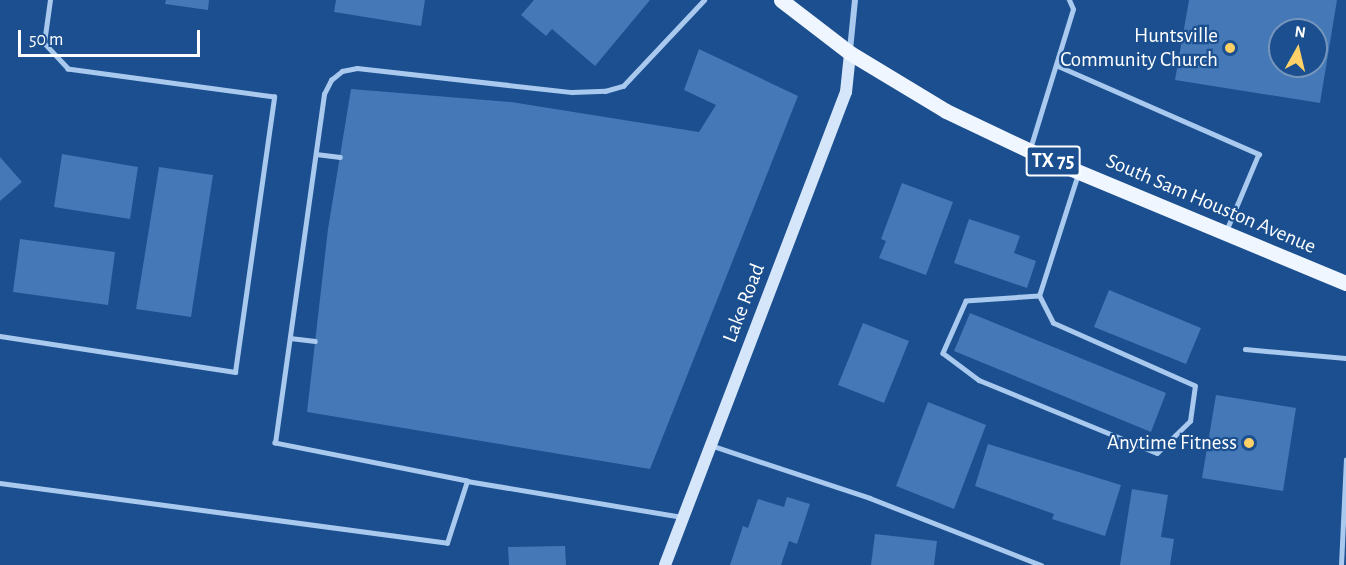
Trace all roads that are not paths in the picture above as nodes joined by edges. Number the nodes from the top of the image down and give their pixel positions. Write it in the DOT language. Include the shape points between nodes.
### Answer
graph roads {
  1 [pos="50,0"];
  2 [pos="704,0"];
  3 [pos="781,0"];
  4 [pos="855,0"];
  5 [pos="1069,0"];
  6 [pos="850,53"];
  7 [pos="1056,65"];
  8 [pos="1030,151"];
  9 [pos="316,154"];
  10 [pos="340,157"];
  11 [pos="1079,172"];
  12 [pos="1226,233"];
  13 [pos="1346,284"];
  14 [pos="1039,296"];
  15 [pos="0,336"];
  16 [pos="290,338"];
  17 [pos="315,341"];
  18 [pos="1245,349"];
  19 [pos="1346,358"];
  20 [pos="710,445"];
  21 [pos="1346,460"];
  22 [pos="468,481"];
  23 [pos="0,483"];
  24 [pos="685,517"];
  25 [pos="665,565"];
  26 [pos="1041,565"];
  27 [pos="1341,565"];
  1 -- 15 [label="lane" via="44,44 68,69 274,98 235,372"];
  2 -- 9 [label="lane" via="623,86 605,92 572,92 357,68 342,71 331,80 324,94"];
  3 -- 6 [label="main road, South Sam Houston Avenue / TX 75"];
  4 -- 6 [label="street"];
  5 -- 7 [label="lane" via="1073,9"];
  6 -- 8 [label="main road, South Sam Houston Avenue / TX 75" via="946,111"];
  6 -- 20 [label="street, Lake Road" via="846,92"];
  7 -- 8 [label="lane"];
  7 -- 12 [label="lane" via="1259,154"];
  8 -- 11 [label="main road, South Sam Houston Avenue / TX 75"];
  9 -- 10 [label="lane"];
  9 -- 16 [label="lane"];
  11 -- 12 [label="main road, South Sam Houston Avenue / TX 75"];
  11 -- 14 [label="lane"];
  12 -- 13 [label="main road, South Sam Houston Avenue / TX 75"];
  14 -- 14 [label="lane" via="1053,323 1195,386 1190,421 1157,453 979,380 943,353 966,301"];
  16 -- 17 [label="lane"];
  16 -- 22 [label="lane" via="275,443"];
  18 -- 19 [label="lane"];
  20 -- 24 [label="street, Lake Road"];
  20 -- 26 [label="lane" via="870,498"];
  21 -- 27 [label="lane"];
  22 -- 23 [label="lane" via="447,543"];
  22 -- 24 [label="lane"];
  24 -- 25 [label="street, Lake Road"];
}
